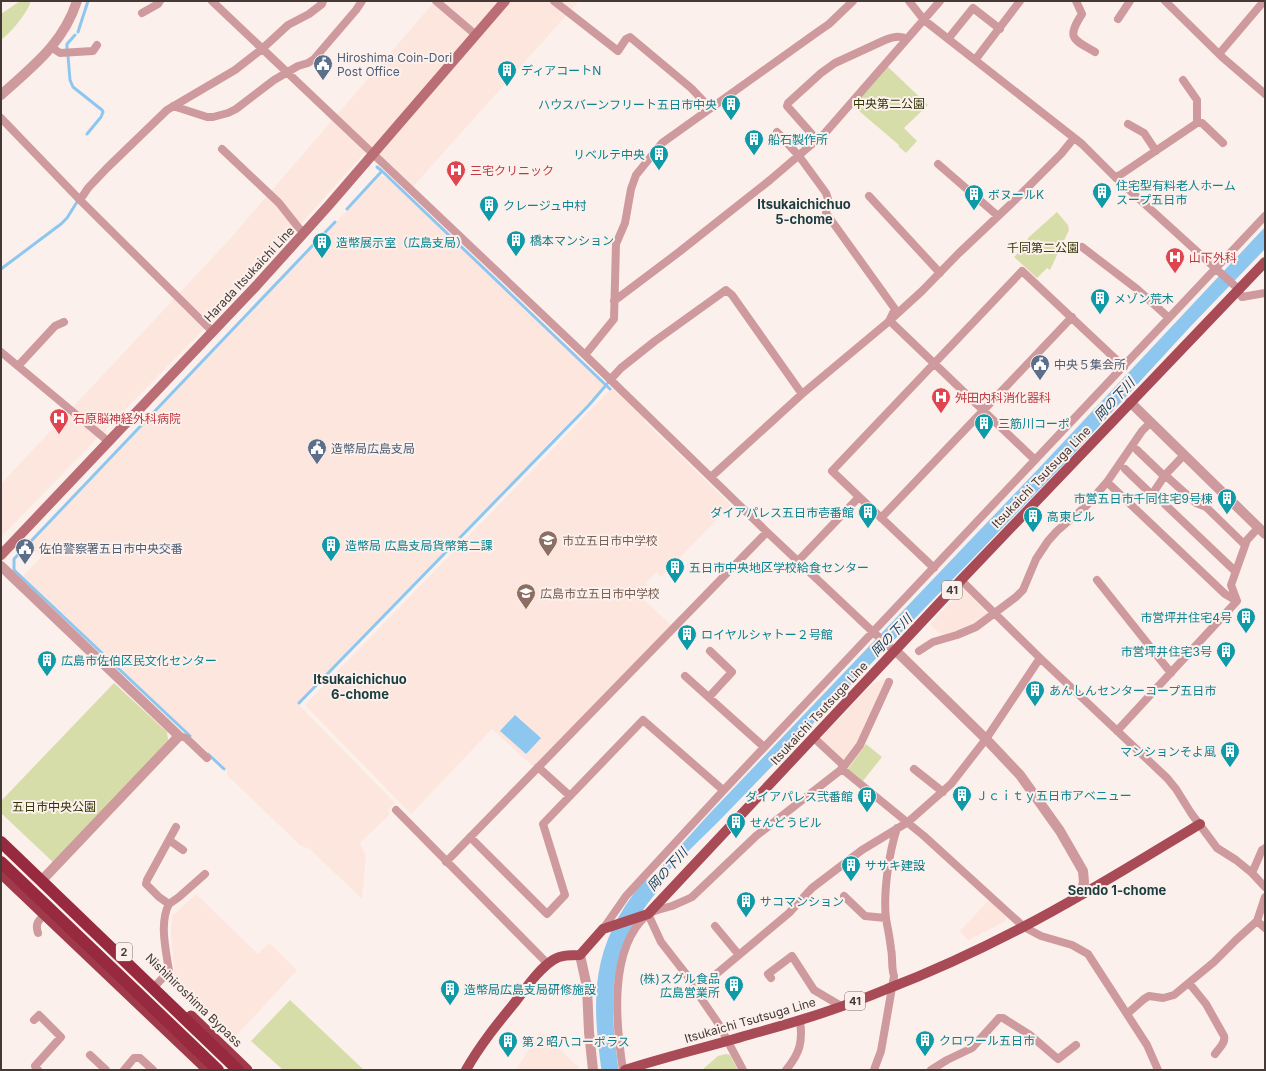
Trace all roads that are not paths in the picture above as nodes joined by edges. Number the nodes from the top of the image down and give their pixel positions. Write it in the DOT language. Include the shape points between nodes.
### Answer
graph roads {
  1 [pos="77,1"];
  2 [pos="160,1"];
  3 [pos="212,1"];
  4 [pos="323,1"];
  5 [pos="362,1"];
  6 [pos="436,1"];
  7 [pos="506,1"];
  8 [pos="554,1"];
  9 [pos="853,1"];
  10 [pos="909,1"];
  11 [pos="940,1"];
  12 [pos="1020,1"];
  13 [pos="1076,1"];
  14 [pos="1130,1"];
  15 [pos="1165,1"];
  16 [pos="1264,1"];
  17 [pos="142,13"];
  18 [pos="1118,19"];
  19 [pos="924,20"];
  20 [pos="1000,29"];
  21 [pos="476,35"];
  22 [pos="907,39"];
  23 [pos="948,39"];
  24 [pos="97,45"];
  25 [pos="51,47"];
  26 [pos="262,49"];
  27 [pos="1095,52"];
  28 [pos="1219,54"];
  29 [pos="975,60"];
  30 [pos="287,72"];
  31 [pos="1182,80"];
  32 [pos="1265,94"];
  33 [pos="1,95"];
  34 [pos="173,106"];
  35 [pos="710,108"];
  36 [pos="1,118"];
  37 [pos="1197,123"];
  38 [pos="1128,124"];
  39 [pos="777,132"];
  40 [pos="1074,138"];
  41 [pos="817,140"];
  42 [pos="1223,143"];
  43 [pos="222,149"];
  44 [pos="1156,151"];
  45 [pos="373,154"];
  46 [pos="799,156"];
  47 [pos="938,164"];
  48 [pos="1115,177"];
  49 [pos="869,196"];
  50 [pos="80,200"];
  51 [pos="998,216"];
  52 [pos="1265,216"];
  53 [pos="304,232"];
  54 [pos="1082,247"];
  55 [pos="1265,262"];
  56 [pos="1217,270"];
  57 [pos="940,273"];
  58 [pos="1236,289"];
  59 [pos="1265,293"];
  60 [pos="614,301"];
  61 [pos="1072,317"];
  62 [pos="1169,318"];
  63 [pos="890,319"];
  64 [pos="64,322"];
  65 [pos="212,332"];
  66 [pos="1,352"];
  67 [pos="585,355"];
  68 [pos="934,363"];
  69 [pos="18,366"];
  70 [pos="1124,367"];
  71 [pos="610,380"];
  72 [pos="802,394"];
  73 [pos="1130,402"];
  74 [pos="983,411"];
  75 [pos="1150,423"];
  76 [pos="109,442"];
  77 [pos="1137,450"];
  78 [pos="1184,456"];
  79 [pos="1034,459"];
  80 [pos="1125,469"];
  81 [pos="1165,475"];
  82 [pos="711,477"];
  83 [pos="1107,482"];
  84 [pos="1153,493"];
  85 [pos="859,497"];
  86 [pos="881,518"];
  87 [pos="1262,531"];
  88 [pos="767,532"];
  89 [pos="1245,545"];
  90 [pos="1,555"];
  91 [pos="798,561"];
  92 [pos="1,566"];
  93 [pos="934,568"];
  94 [pos="1235,572"];
  95 [pos="961,580"];
  96 [pos="1097,580"];
  97 [pos="1237,601"];
  98 [pos="995,613"];
  99 [pos="875,633"];
  100 [pos="893,649"];
  101 [pos="710,651"];
  102 [pos="919,651"];
  103 [pos="1040,658"];
  104 [pos="1171,673"];
  105 [pos="685,676"];
  106 [pos="889,682"];
  107 [pos="709,697"];
  108 [pos="1117,731"];
  109 [pos="179,736"];
  110 [pos="813,737"];
  111 [pos="986,739"];
  112 [pos="764,747"];
  113 [pos="207,758"];
  114 [pos="538,767"];
  115 [pos="842,769"];
  116 [pos="914,769"];
  117 [pos="723,790"];
  118 [pos="943,792"];
  119 [pos="570,796"];
  120 [pos="396,810"];
  121 [pos="908,822"];
  122 [pos="1200,824"];
  123 [pos="176,827"];
  124 [pos="897,828"];
  125 [pos="1,835"];
  126 [pos="470,837"];
  127 [pos="169,840"];
  128 [pos="1,842"];
  129 [pos="1265,848"];
  130 [pos="183,850"];
  131 [pos="1,862"];
  132 [pos="446,862"];
  133 [pos="1,873"];
  134 [pos="1252,873"];
  135 [pos="205,874"];
  136 [pos="46,877"];
  137 [pos="1265,887"];
  138 [pos="844,896"];
  139 [pos="1265,896"];
  140 [pos="1073,899"];
  141 [pos="169,904"];
  142 [pos="44,915"];
  143 [pos="643,916"];
  144 [pos="886,918"];
  145 [pos="1257,920"];
  146 [pos="715,926"];
  147 [pos="1024,927"];
  148 [pos="607,928"];
  149 [pos="1265,928"];
  150 [pos="38,933"];
  151 [pos="580,955"];
  152 [pos="739,955"];
  153 [pos="548,964"];
  154 [pos="771,978"];
  155 [pos="1189,983"];
  156 [pos="157,984"];
  157 [pos="893,987"];
  158 [pos="696,991"];
  159 [pos="841,1006"];
  160 [pos="1127,1014"];
  161 [pos="34,1020"];
  162 [pos="800,1020"];
  163 [pos="727,1040"];
  164 [pos="1076,1045"];
  165 [pos="1215,1054"];
  166 [pos="90,1055"];
  167 [pos="38,1070"];
  168 [pos="106,1070"];
  169 [pos="124,1070"];
  170 [pos="153,1070"];
  171 [pos="208,1070"];
  172 [pos="218,1070"];
  173 [pos="238,1070"];
  174 [pos="247,1070"];
  175 [pos="466,1070"];
  176 [pos="593,1070"];
  177 [pos="624,1070"];
  178 [pos="743,1070"];
  179 [pos="786,1070"];
  180 [pos="874,1070"];
  181 [pos="931,1070"];
  182 [pos="1158,1070"];
  1 -- 25 [label="street" via="61,36"];
  2 -- 17 [label="street"];
  3 -- 26 [label="street"];
  4 -- 26 [label="street" via="309,14 288,25"];
  5 -- 30 [label="street" via="314,59"];
  6 -- 21 [label="street"];
  7 -- 21 [label="main road, Harada Itsukaichi Line"];
  8 -- 35 [label="street" via="618,51 630,37 691,88"];
  9 -- 35 [label="street" via="829,24"];
  10 -- 19 [label="street"];
  11 -- 19 [label="street"];
  12 -- 20 [label="street"];
  13 -- 27 [label="street" via="1082,14 1075,26 1074,40"];
  14 -- 18 [label="street"];
  15 -- 28 [label="street"];
  16 -- 28 [label="street"];
  19 -- 22 [label="street"];
  19 -- 23 [label="street"];
  20 -- 23 [label="street" via="973,8"];
  20 -- 29 [label="street"];
  21 -- 45 [label="main road, Harada Itsukaichi Line"];
  22 -- 41 [label="street"];
  22 -- 41 [label="street" via="893,37 835,63 788,103 787,106"];
  23 -- 29 [label="street"];
  24 -- 25 [label="street" via="93,51 60,53"];
  25 -- 33 [label="street"];
  26 -- 30 [label="street"];
  26 -- 34 [label="street" via="235,70"];
  28 -- 32 [label="street"];
  29 -- 40 [label="street"];
  30 -- 34 [label="street" via="236,109 219,116 207,117"];
  30 -- 45 [label="street"];
  31 -- 37 [label="street" via="1196,100"];
  34 -- 50 [label="street" via="107,168"];
  35 -- 60 [label="street" via="662,143 636,176 616,244"];
  36 -- 50 [label="street"];
  37 -- 42 [label="street" via="1202,123"];
  37 -- 44 [label="street"];
  38 -- 44 [label="street" via="1144,133"];
  39 -- 46 [label="street"];
  40 -- 48 [label="street"];
  40 -- 51 [label="street"];
  41 -- 46 [label="street"];
  43 -- 53 [label="street" via="279,203"];
  44 -- 48 [label="street"];
  45 -- 53 [label="main road, Harada Itsukaichi Line"];
  45 -- 67 [label="street"];
  46 -- 60 [label="street"];
  46 -- 63 [label="street" via="826,193 826,213 895,309"];
  47 -- 51 [label="street"];
  48 -- 56 [label="street"];
  49 -- 57 [label="street"];
  50 -- 65 [label="street"];
  51 -- 57 [label="street"];
  52 -- 56 [label="street"];
  53 -- 65 [label="main road, Harada Itsukaichi Line"];
  54 -- 62 [label="street" via="1137,289"];
  55 -- 58 [label="main road, Itsukaichi Tsutsuga Line / 41"];
  56 -- 58 [label="street"];
  56 -- 62 [label="street"];
  57 -- 63 [label="street"];
  58 -- 59 [label="street" via="1242,297"];
  58 -- 73 [label="main road, Itsukaichi Tsutsuga Line / 41"];
  60 -- 67 [label="street" via="614,319"];
  61 -- 68 [label="street" via="1022,271"];
  61 -- 70 [label="street"];
  61 -- 74 [label="street"];
  62 -- 70 [label="street"];
  63 -- 68 [label="street"];
  63 -- 72 [label="street"];
  64 -- 69 [label="street" via="55,326"];
  65 -- 76 [label="main road, Harada Itsukaichi Line"];
  66 -- 69 [label="street"];
  67 -- 71 [label="street"];
  68 -- 74 [label="street"];
  68 -- 85 [label="street" via="832,472"];
  69 -- 76 [label="street"];
  70 -- 79 [label="street"];
  71 -- 72 [label="street" via="655,341 726,290"];
  71 -- 82 [label="street"];
  72 -- 82 [label="street"];
  73 -- 75 [label="street"];
  73 -- 95 [label="main road, Itsukaichi Tsutsuga Line / 41"];
  74 -- 79 [label="street"];
  74 -- 86 [label="street"];
  75 -- 78 [label="street"];
  75 -- 83 [label="street" via="1138,435"];
  76 -- 90 [label="main road, Harada Itsukaichi Line"];
  77 -- 81 [label="street"];
  78 -- 81 [label="street"];
  78 -- 87 [label="street"];
  79 -- 93 [label="street"];
  80 -- 84 [label="street"];
  81 -- 84 [label="street"];
  81 -- 89 [label="street" via="1196,503 1206,506"];
  82 -- 88 [label="street"];
  83 -- 97 [label="street" via="1225,594"];
  83 -- 98 [label="street" via="1086,506 1048,541 1036,559 1022,590"];
  84 -- 94 [label="street"];
  85 -- 86 [label="street"];
  85 -- 91 [label="street"];
  86 -- 93 [label="street"];
  87 -- 89 [label="street"];
  88 -- 91 [label="street"];
  88 -- 114 [label="street"];
  89 -- 94 [label="street"];
  91 -- 99 [label="street"];
  92 -- 109 [label="street"];
  93 -- 99 [label="street"];
  94 -- 97 [label="street" via="1231,585"];
  95 -- 98 [label="street"];
  95 -- 100 [label="main road, Itsukaichi Tsutsuga Line / 41"];
  96 -- 104 [label="street"];
  97 -- 104 [label="street"];
  98 -- 102 [label="street" via="966,632 933,642"];
  98 -- 103 [label="street"];
  99 -- 100 [label="street"];
  99 -- 112 [label="street"];
  100 -- 110 [label="main road, Itsukaichi Tsutsuga Line / 41"];
  100 -- 111 [label="street"];
  101 -- 107 [label="street" via="732,672"];
  103 -- 108 [label="street"];
  103 -- 111 [label="street"];
  104 -- 108 [label="street"];
  105 -- 107 [label="street"];
  106 -- 115 [label="street" via="860,745"];
  107 -- 112 [label="street"];
  108 -- 122 [label="street" via="1167,778"];
  109 -- 113 [label="street" via="186,738"];
  109 -- 136 [label="street"];
  110 -- 115 [label="street" via="842,764"];
  110 -- 143 [label="main road, Itsukaichi Tsutsuga Line / 41"];
  111 -- 118 [label="street" via="956,780"];
  111 -- 140 [label="street" via="1020,775 1060,831 1083,871 1082,890"];
  112 -- 117 [label="street"];
  114 -- 119 [label="street"];
  114 -- 126 [label="street"];
  115 -- 121 [label="street"];
  115 -- 143 [label="street" via="756,836 692,896"];
  116 -- 118 [label="street"];
  117 -- 119 [label="street" via="643,720"];
  117 -- 148 [label="street" via="626,896"];
  118 -- 121 [label="street"];
  119 -- 126 [label="street" via="543,824 566,895 548,914"];
  120 -- 132 [label="street"];
  121 -- 124 [label="street"];
  121 -- 147 [label="street"];
  122 -- 134 [label="street" via="1217,848"];
  122 -- 140 [label="main road, Itsukaichi Tsutsuga Line / 41"];
  123 -- 127 [label="street"];
  124 -- 144 [label="street" via="889,861"];
  124 -- 152 [label="street" via="862,850 812,888 789,913"];
  125 -- 136 [label="highway, Nishihiroshima Bypass / 2"];
  126 -- 132 [label="street"];
  127 -- 130 [label="street"];
  127 -- 141 [label="street" via="146,884"];
  128 -- 173 [label="highway, Nishihiroshima Bypass / 2"];
  129 -- 134 [label="street"];
  131 -- 172 [label="highway, 2"];
  132 -- 153 [label="street"];
  133 -- 142 [label="highway, 2"];
  134 -- 137 [label="street"];
  135 -- 141 [label="street"];
  136 -- 156 [label="highway, Nishihiroshima Bypass / 2"];
  138 -- 144 [label="street" via="865,916"];
  139 -- 145 [label="street"];
  140 -- 147 [label="main road, Itsukaichi Tsutsuga Line / 41"];
  141 -- 156 [label="street" via="165,912 164,928 169,971"];
  142 -- 150 [label="street" via="37,923"];
  142 -- 171 [label="highway, 2"];
  143 -- 148 [label="main road, Itsukaichi Tsutsuga Line / 41"];
  143 -- 158 [label="street" via="693,983"];
  143 -- 177 [label="street" via="626,947 618,976 617,1023"];
  144 -- 157 [label="street" via="892,953"];
  145 -- 149 [label="street"];
  145 -- 155 [label="street"];
  146 -- 152 [label="street"];
  147 -- 157 [label="main road, Itsukaichi Tsutsuga Line / 41"];
  147 -- 160 [label="street" via="1041,936 1072,945 1088,954"];
  148 -- 151 [label="main road"];
  151 -- 153 [label="main road" via="561,956"];
  151 -- 176 [label="street" via="586,987"];
  152 -- 158 [label="street"];
  153 -- 175 [label="main road" via="478,1049"];
  154 -- 159 [label="street" via="768,974 792,956 814,990"];
  155 -- 160 [label="street" via="1169,997 1149,996"];
  155 -- 165 [label="street" via="1206,1004 1224,1036 1225,1039"];
  156 -- 174 [label="highway, Nishihiroshima Bypass / 2"];
  157 -- 159 [label="main road, Itsukaichi Tsutsuga Line / 41"];
  157 -- 180 [label="street" via="881,1051"];
  158 -- 163 [label="street"];
  159 -- 162 [label="main road, Itsukaichi Tsutsuga Line / 41"];
  160 -- 182 [label="street" via="1147,1045"];
  161 -- 167 [label="street" via="39,1015 61,1037 35,1066"];
  162 -- 163 [label="main road, Itsukaichi Tsutsuga Line / 41"];
  162 -- 179 [label="street" via="802,1038 797,1054"];
  163 -- 177 [label="main road, Itsukaichi Tsutsuga Line / 41"];
  163 -- 178 [label="street"];
  164 -- 181 [label="street" via="1058,1059 1030,1035 999,1018 972,1048"];
  166 -- 168 [label="street"];
  169 -- 170 [label="street" via="134,1058 140,1058"];
}
